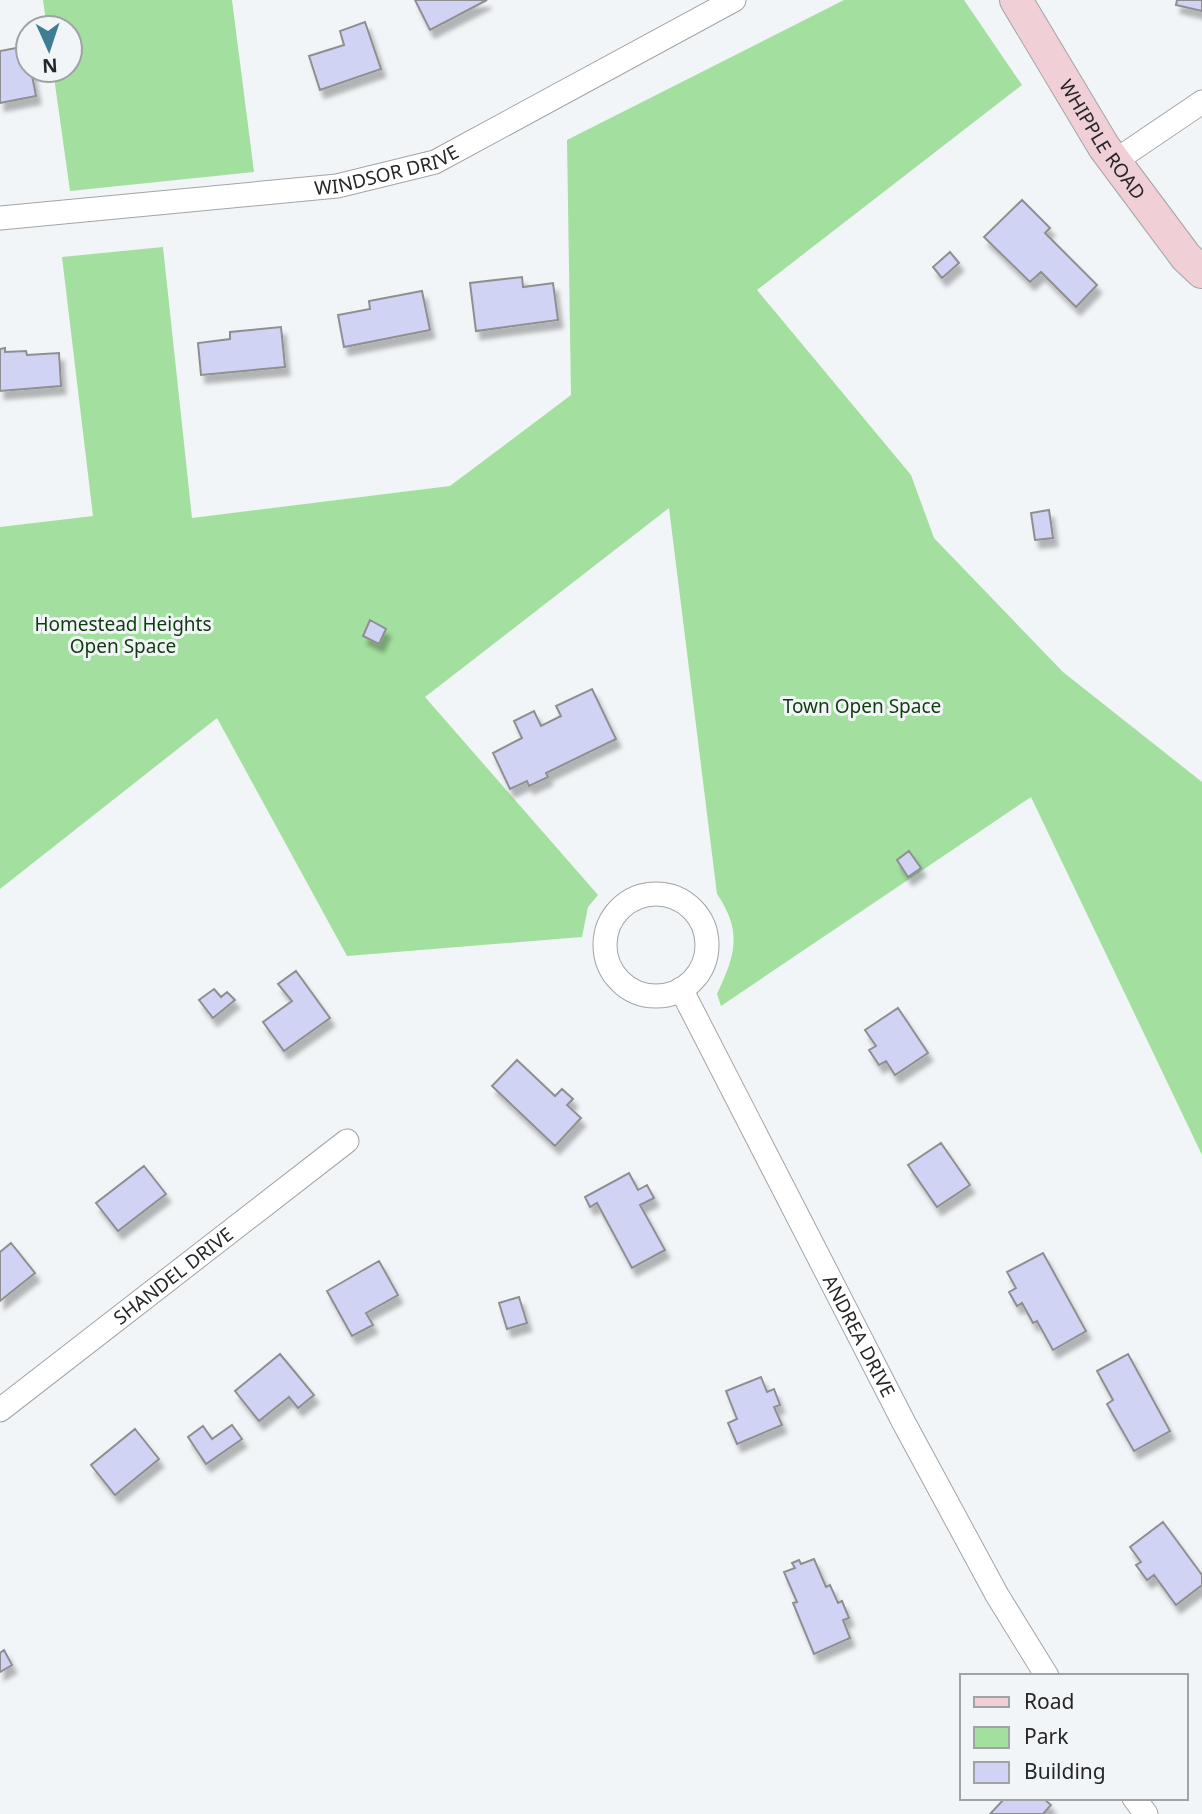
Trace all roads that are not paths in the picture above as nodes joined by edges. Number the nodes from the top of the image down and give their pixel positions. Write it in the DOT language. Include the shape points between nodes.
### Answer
graph roads {
  1 [pos="734,0"];
  2 [pos="1016,0"];
  3 [pos="1202,102"];
  4 [pos="1115,161"];
  5 [pos="0,218"];
  6 [pos="1202,272"];
  7 [pos="681,989"];
  8 [pos="347,1141"];
  9 [pos="0,1410"];
  10 [pos="1046,1674"];
  1 -- 5 [label="street, WINDSOR DRIVE" via="436,162 337,186"];
  2 -- 4 [label="main road, WHIPPLE ROAD"];
  3 -- 4 [label="street"];
  4 -- 6 [label="main road, WHIPPLE ROAD"];
  7 -- 7 [label="street" via="665,995 640,993 618,979 611,967 607,932 619,909 633,899 666,894 688,905 699,917 707,941 706,957 694,979"];
  7 -- 10 [label="street, ANDREA DRIVE" via="904,1423 997,1595"];
  8 -- 9 [label="street, SHANDEL DRIVE"];
}
